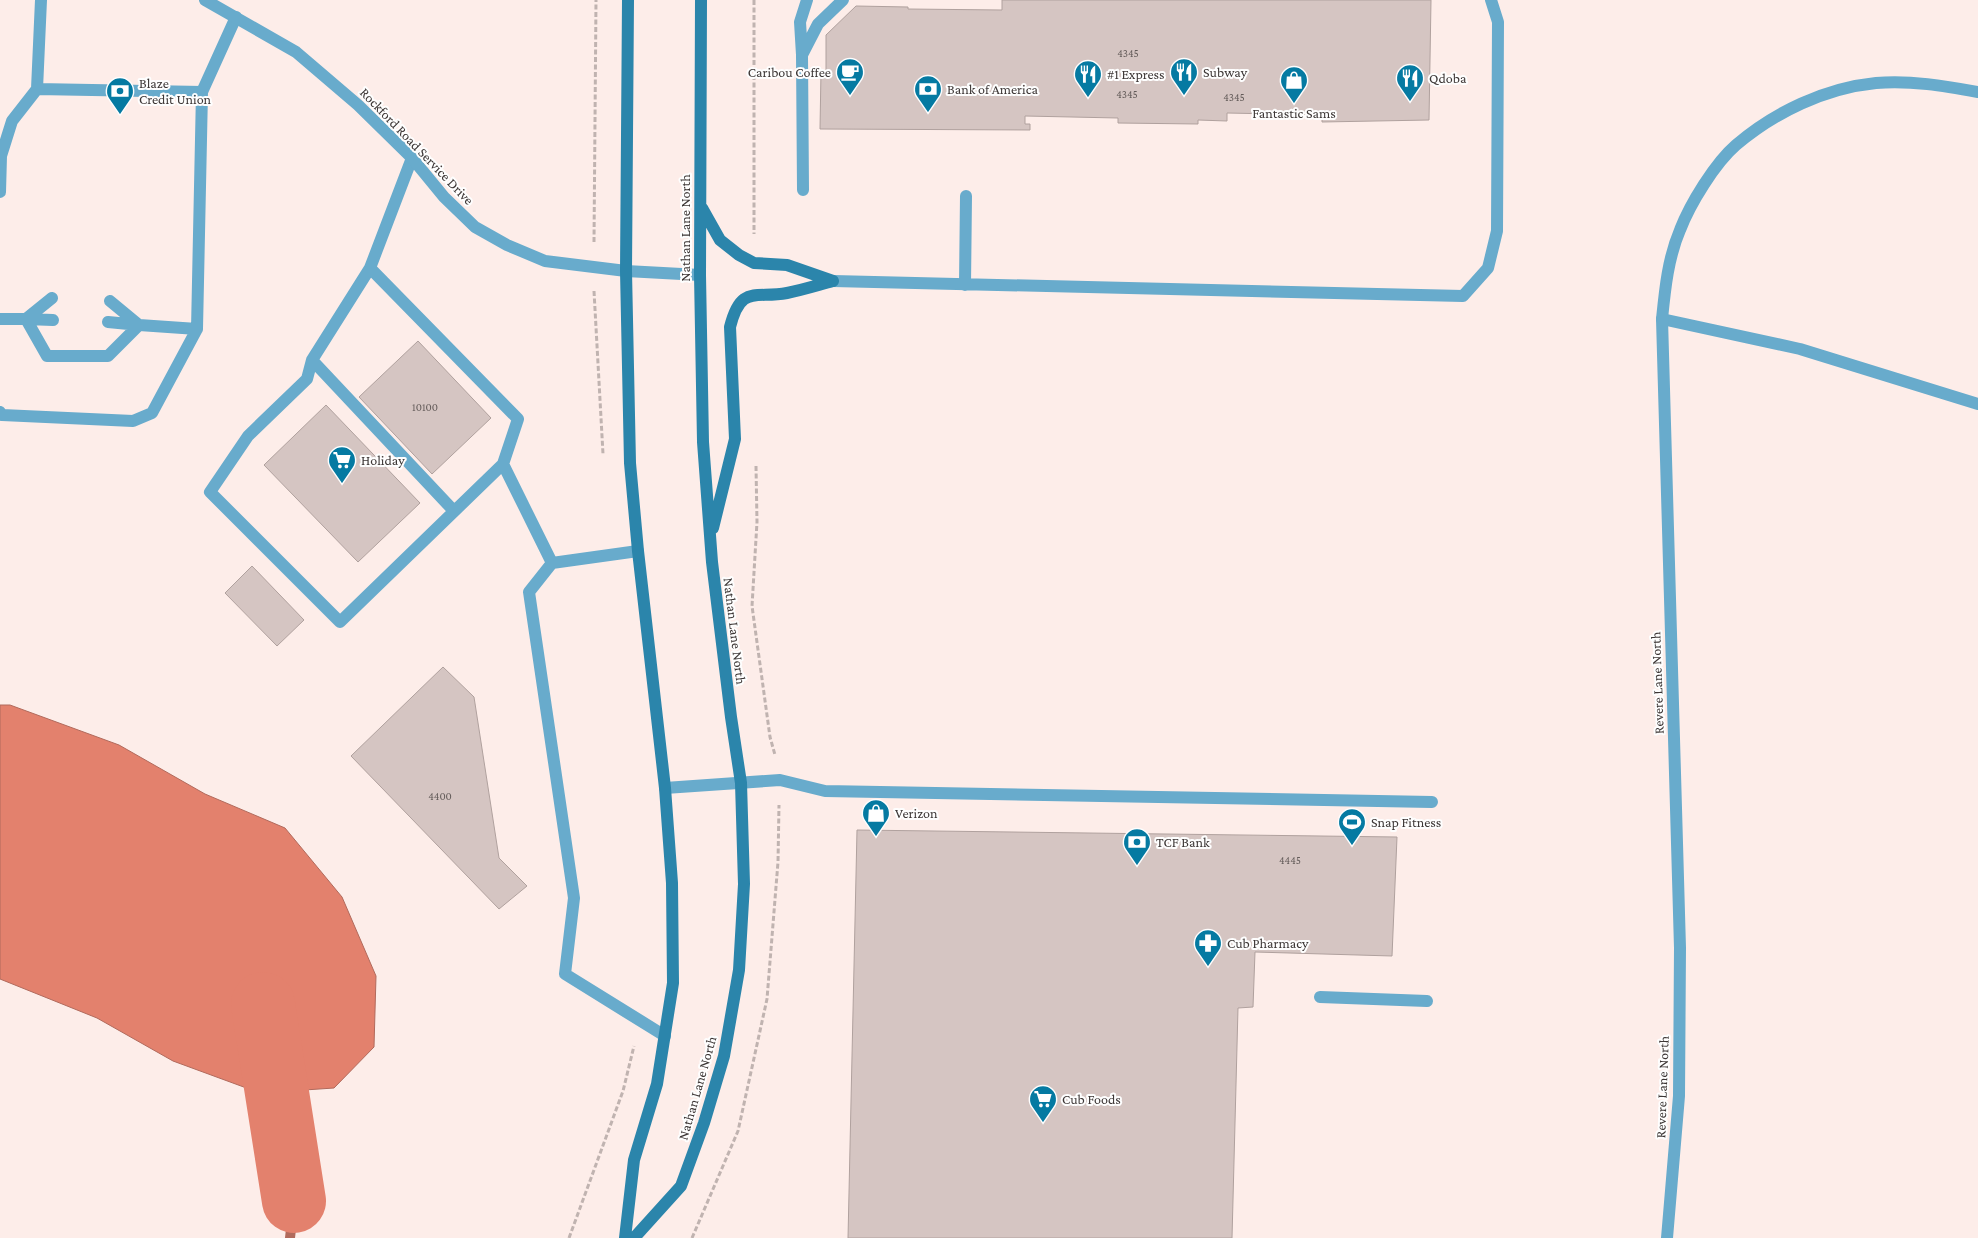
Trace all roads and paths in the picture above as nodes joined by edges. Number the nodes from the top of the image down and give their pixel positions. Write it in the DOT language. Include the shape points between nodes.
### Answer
graph roads {
  1 [pos="41,0"];
  2 [pos="205,0"];
  3 [pos="596,0"];
  4 [pos="628,0"];
  5 [pos="701,0"];
  6 [pos="754,0"];
  7 [pos="807,0"];
  8 [pos="843,0"];
  9 [pos="1491,0"];
  10 [pos="236,17"];
  11 [pos="802,55"];
  12 [pos="37,89"];
  13 [pos="202,92"];
  14 [pos="1978,92"];
  15 [pos="412,158"];
  16 [pos="802,190"];
  17 [pos="0,192"];
  18 [pos="966,196"];
  19 [pos="593,198"];
  20 [pos="701,206"];
  21 [pos="754,263"];
  22 [pos="370,268"];
  23 [pos="626,271"];
  24 [pos="700,275"];
  25 [pos="833,281"];
  26 [pos="965,285"];
  27 [pos="52,298"];
  28 [pos="110,301"];
  29 [pos="0,319"];
  30 [pos="26,319"];
  31 [pos="1662,319"];
  32 [pos="52,320"];
  33 [pos="108,322"];
  34 [pos="139,324"];
  35 [pos="198,328"];
  36 [pos="312,360"];
  37 [pos="1975,404"];
  38 [pos="0,412"];
  39 [pos="1978,416"];
  40 [pos="756,462"];
  41 [pos="503,464"];
  42 [pos="454,511"];
  43 [pos="710,540"];
  44 [pos="638,552"];
  45 [pos="552,563"];
  46 [pos="780,780"];
  47 [pos="741,783"];
  48 [pos="665,788"];
  49 [pos="1432,802"];
  50 [pos="1320,997"];
  51 [pos="1427,1001"];
  52 [pos="640,1021"];
  53 [pos="665,1036"];
  54 [pos="569,1238"];
  55 [pos="624,1238"];
  56 [pos="634,1238"];
  57 [pos="692,1238"];
  58 [pos="1666,1238"];
  1 -- 12 [label="street"];
  2 -- 10 [label="street, Rockford Road Service Drive"];
  3 -- 19 [label="path"];
  4 -- 23 [label="street"];
  5 -- 20 [label="street, Nathan Lane North"];
  6 -- 21 [label="path"];
  7 -- 11 [label="street" via="800,22"];
  8 -- 11 [label="street" via="818,24"];
  9 -- 26 [label="street" via="1498,22 1497,231 1488,268 1463,296"];
  10 -- 13 [label="street"];
  10 -- 15 [label="street, Rockford Road Service Drive" via="296,52 358,105"];
  11 -- 16 [label="street"];
  12 -- 13 [label="street"];
  12 -- 17 [label="street" via="12,121 2,156"];
  13 -- 35 [label="street"];
  14 -- 31 [label="street, Revere Lane North" via="1931,84 1877,83 1825,93 1777,116 1735,146 1702,186 1679,230 1666,278"];
  15 -- 22 [label="street"];
  15 -- 23 [label="street, Rockford Road Service Drive" via="444,197 475,227 507,246 545,261"];
  18 -- 26 [label="street"];
  20 -- 21 [label="street" via="720,240"];
  20 -- 24 [label="street, Nathan Lane North"];
  21 -- 25 [label="street" via="787,264"];
  22 -- 36 [label="street"];
  22 -- 41 [label="street" via="518,419"];
  23 -- 24 [label="street, Rockford Road Service Drive"];
  23 -- 44 [label="street" via="630,464"];
  24 -- 43 [label="street, Nathan Lane North" via="703,442"];
  25 -- 26 [label="street"];
  25 -- 43 [label="street" via="785,293 754,294 734,311 730,327 736,439"];
  27 -- 30 [label="street"];
  28 -- 34 [label="street"];
  29 -- 30 [label="street"];
  30 -- 32 [label="street"];
  30 -- 34 [label="street" via="47,356 108,356"];
  31 -- 37 [label="street" via="1800,349"];
  31 -- 58 [label="street, Revere Lane North" via="1680,948 1679,1096"];
  33 -- 34 [label="street"];
  34 -- 35 [label="street"];
  35 -- 38 [label="street" via="152,413 133,421 2,415"];
  36 -- 42 [label="street"];
  36 -- 42 [label="street" via="307,379 248,436 210,492 340,622"];
  37 -- 39 [label="street"];
  40 -- 46 [label="path" via="757,522 752,606 770,737"];
  41 -- 42 [label="street"];
  41 -- 45 [label="street"];
  43 -- 47 [label="street, Nathan Lane North"];
  44 -- 45 [label="street"];
  44 -- 48 [label="street"];
  45 -- 52 [label="street" via="529,592 574,898 565,974"];
  46 -- 47 [label="street"];
  46 -- 49 [label="street" via="825,791"];
  46 -- 57 [label="path" via="768,999 738,1131"];
  47 -- 48 [label="street"];
  47 -- 56 [label="street, Nathan Lane North" via="744,884 739,970 724,1056 681,1186"];
  48 -- 53 [label="street" via="672,883 673,983"];
  50 -- 51 [label="street"];
  52 -- 53 [label="street"];
  52 -- 54 [label="path" via="623,1091"];
  53 -- 55 [label="street" via="657,1084 634,1160"];
}
